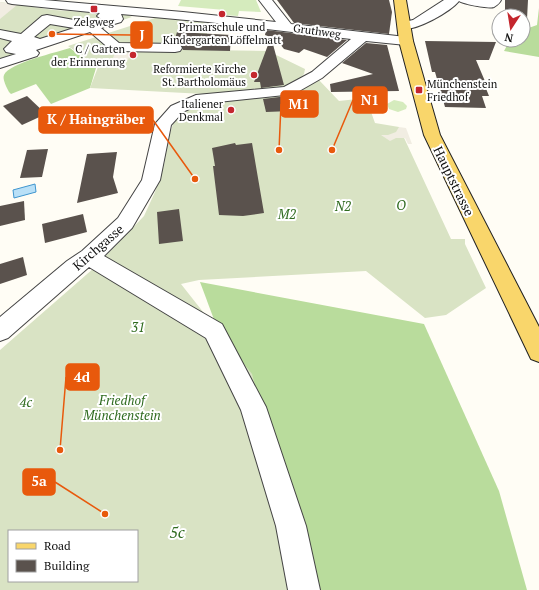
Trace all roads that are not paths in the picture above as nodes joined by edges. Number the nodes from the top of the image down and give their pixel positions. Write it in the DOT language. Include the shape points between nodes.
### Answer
graph roads {
  1 [pos="12,0"];
  2 [pos="144,0"];
  3 [pos="265,0"];
  4 [pos="400,0"];
  5 [pos="453,0"];
  6 [pos="465,0"];
  7 [pos="495,0"];
  8 [pos="137,12"];
  9 [pos="155,13"];
  10 [pos="28,16"];
  11 [pos="47,19"];
  12 [pos="286,26"];
  13 [pos="95,30"];
  14 [pos="0,34"];
  15 [pos="406,34"];
  16 [pos="362,37"];
  17 [pos="24,39"];
  18 [pos="45,43"];
  19 [pos="174,48"];
  20 [pos="12,49"];
  21 [pos="0,57"];
  22 [pos="0,64"];
  23 [pos="89,258"];
  24 [pos="0,331"];
  25 [pos="539,350"];
  26 [pos="304,590"];
  1 -- 8 [label="street, Gruthweg"];
  2 -- 8 [label="street"];
  3 -- 12 [label="street"];
  4 -- 15 [label="main road, Hauptstrasse"];
  5 -- 15 [label="street"];
  6 -- 7 [label="street" via="490,4"];
  8 -- 9 [label="street, Gruthweg"];
  9 -- 12 [label="street, Gruthweg"];
  9 -- 13 [label="street"];
  10 -- 11 [label="street"];
  11 -- 13 [label="street"];
  11 -- 13 [label="street" via="54,12 115,16 116,19"];
  11 -- 17 [label="street"];
  12 -- 16 [label="street, Gruthweg"];
  13 -- 18 [label="street"];
  13 -- 19 [label="street" via="116,47"];
  13 -- 22 [label="street"];
  14 -- 17 [label="street"];
  15 -- 16 [label="street, Gruthweg"];
  15 -- 25 [label="main road, Hauptstrasse" via="437,148"];
  16 -- 23 [label="street, Kirchgasse" via="317,75 288,91 196,100 177,109 163,124 151,180 140,199 125,223"];
  17 -- 18 [label="street"];
  17 -- 20 [label="street"];
  18 -- 20 [label="street" via="20,50"];
  20 -- 21 [label="street"];
  23 -- 24 [label="street, Kirchgasse" via="74,267"];
  23 -- 26 [label="street" via="214,331 253,407 291,526"];
}
